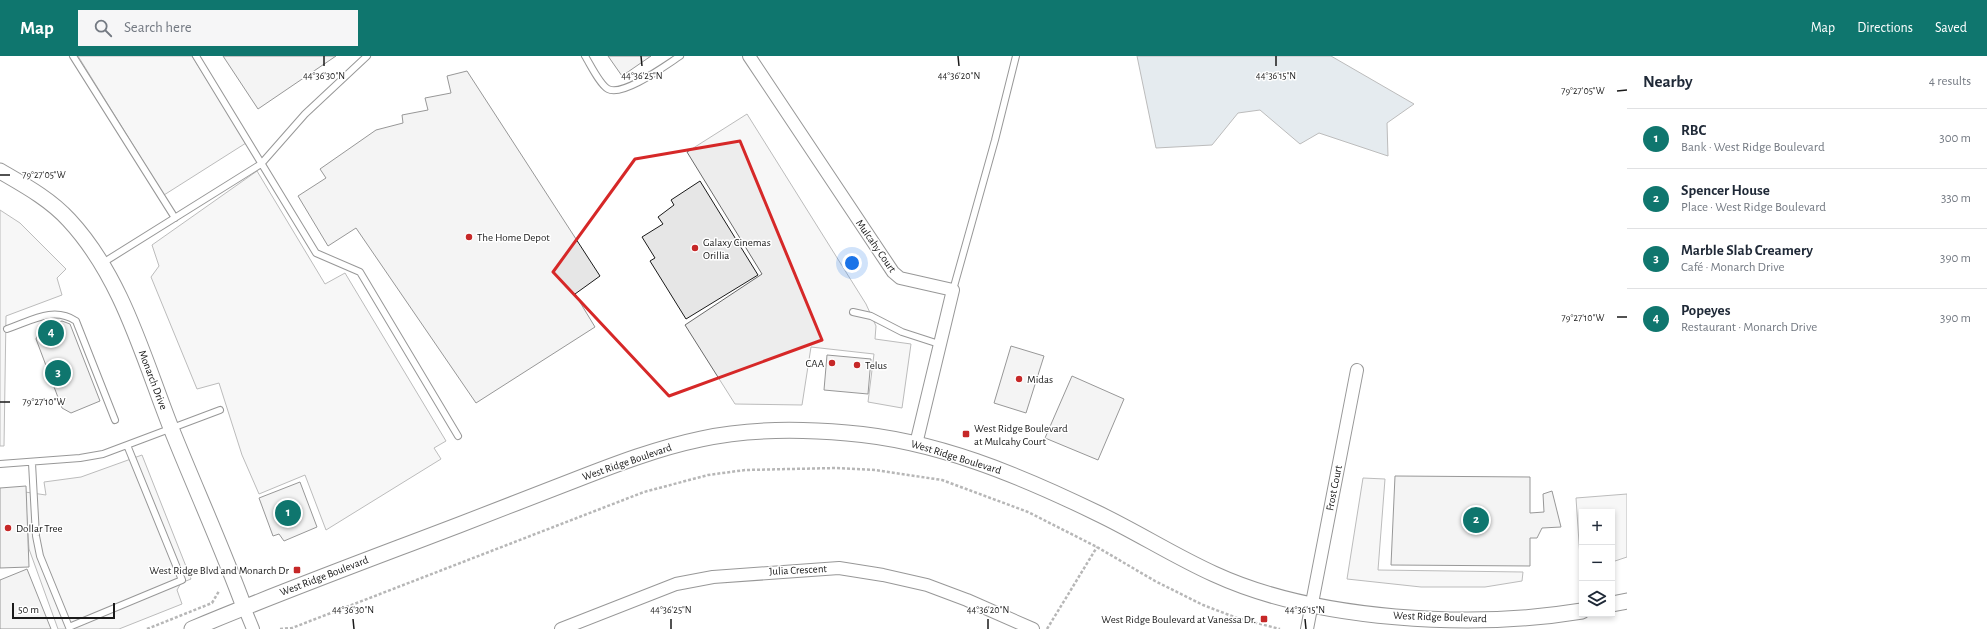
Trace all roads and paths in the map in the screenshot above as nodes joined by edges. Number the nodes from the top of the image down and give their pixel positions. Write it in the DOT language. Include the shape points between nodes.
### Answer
graph roads {
  1 [pos="73,56"];
  2 [pos="196,56"];
  3 [pos="367,56"];
  4 [pos="585,56"];
  5 [pos="680,56"];
  6 [pos="749,56"];
  7 [pos="1016,56"];
  8 [pos="261,164"];
  9 [pos="0,171"];
  10 [pos="176,218"];
  11 [pos="101,264"];
  12 [pos="952,290"];
  13 [pos="853,312"];
  14 [pos="7,329"];
  15 [pos="939,344"];
  16 [pos="1357,370"];
  17 [pos="220,410"];
  18 [pos="115,420"];
  19 [pos="171,428"];
  20 [pos="458,436"];
  21 [pos="916,444"];
  22 [pos="127,445"];
  23 [pos="32,463"];
  24 [pos="0,464"];
  25 [pos="1097,547"];
  26 [pos="220,592"];
  27 [pos="1627,601"];
  28 [pos="1615,603"];
  29 [pos="1312,605"];
  30 [pos="244,608"];
  31 [pos="1579,611"];
  32 [pos="148,629"];
  33 [pos="192,629"];
  34 [pos="252,629"];
  35 [pos="280,629"];
  36 [pos="562,629"];
  37 [pos="1033,629"];
  38 [pos="1047,629"];
  39 [pos="1280,629"];
  40 [pos="1307,629"];
  1 -- 10 [label="lane"];
  2 -- 8 [label="lane"];
  3 -- 8 [label="lane" via="306,114"];
  4 -- 5 [label="lane" via="604,85 613,91 627,88"];
  6 -- 12 [label="street, Mulcahy Court" via="893,272 900,278"];
  7 -- 12 [label="lane"];
  8 -- 10 [label="lane"];
  8 -- 20 [label="lane" via="316,253 360,272"];
  9 -- 11 [label="street, Monarch Drive" via="50,202 69,219"];
  10 -- 11 [label="lane"];
  11 -- 19 [label="street, Monarch Drive" via="127,311"];
  12 -- 15 [label="street"];
  13 -- 15 [label="lane" via="876,318 902,332"];
  14 -- 18 [label="lane" via="53,314 76,321"];
  15 -- 21 [label="street"];
  16 -- 29 [label="street, Frost Court"];
  17 -- 19 [label="lane"];
  19 -- 22 [label="lane"];
  19 -- 30 [label="street, Monarch Drive"];
  21 -- 29 [label="street, West Ridge Boulevard" via="1012,475 1097,513 1215,575"];
  21 -- 30 [label="street, West Ridge Boulevard" via="824,432 777,431 701,439 616,464"];
  22 -- 23 [label="lane" via="103,454"];
  22 -- 23 [label="lane" via="182,580 69,627 40,556 36,536"];
  23 -- 24 [label="lane"];
  25 -- 35 [label="path" via="1028,512 942,480 875,470 836,468 745,470 708,476 644,492 292,628"];
  25 -- 38 [label="path"];
  25 -- 39 [label="path" via="1203,605 1237,618"];
  26 -- 32 [label="path" via="212,603"];
  27 -- 28 [label="street"];
  29 -- 31 [label="street, West Ridge Boulevard" via="1418,619 1477,620 1555,616"];
  29 -- 40 [label="street, Frost Court"];
  30 -- 33 [label="street, West Ridge Boulevard"];
  30 -- 34 [label="street, Monarch Drive"];
  36 -- 37 [label="street, Julia Crescent" via="676,584 713,577 839,568 927,585"];
}
